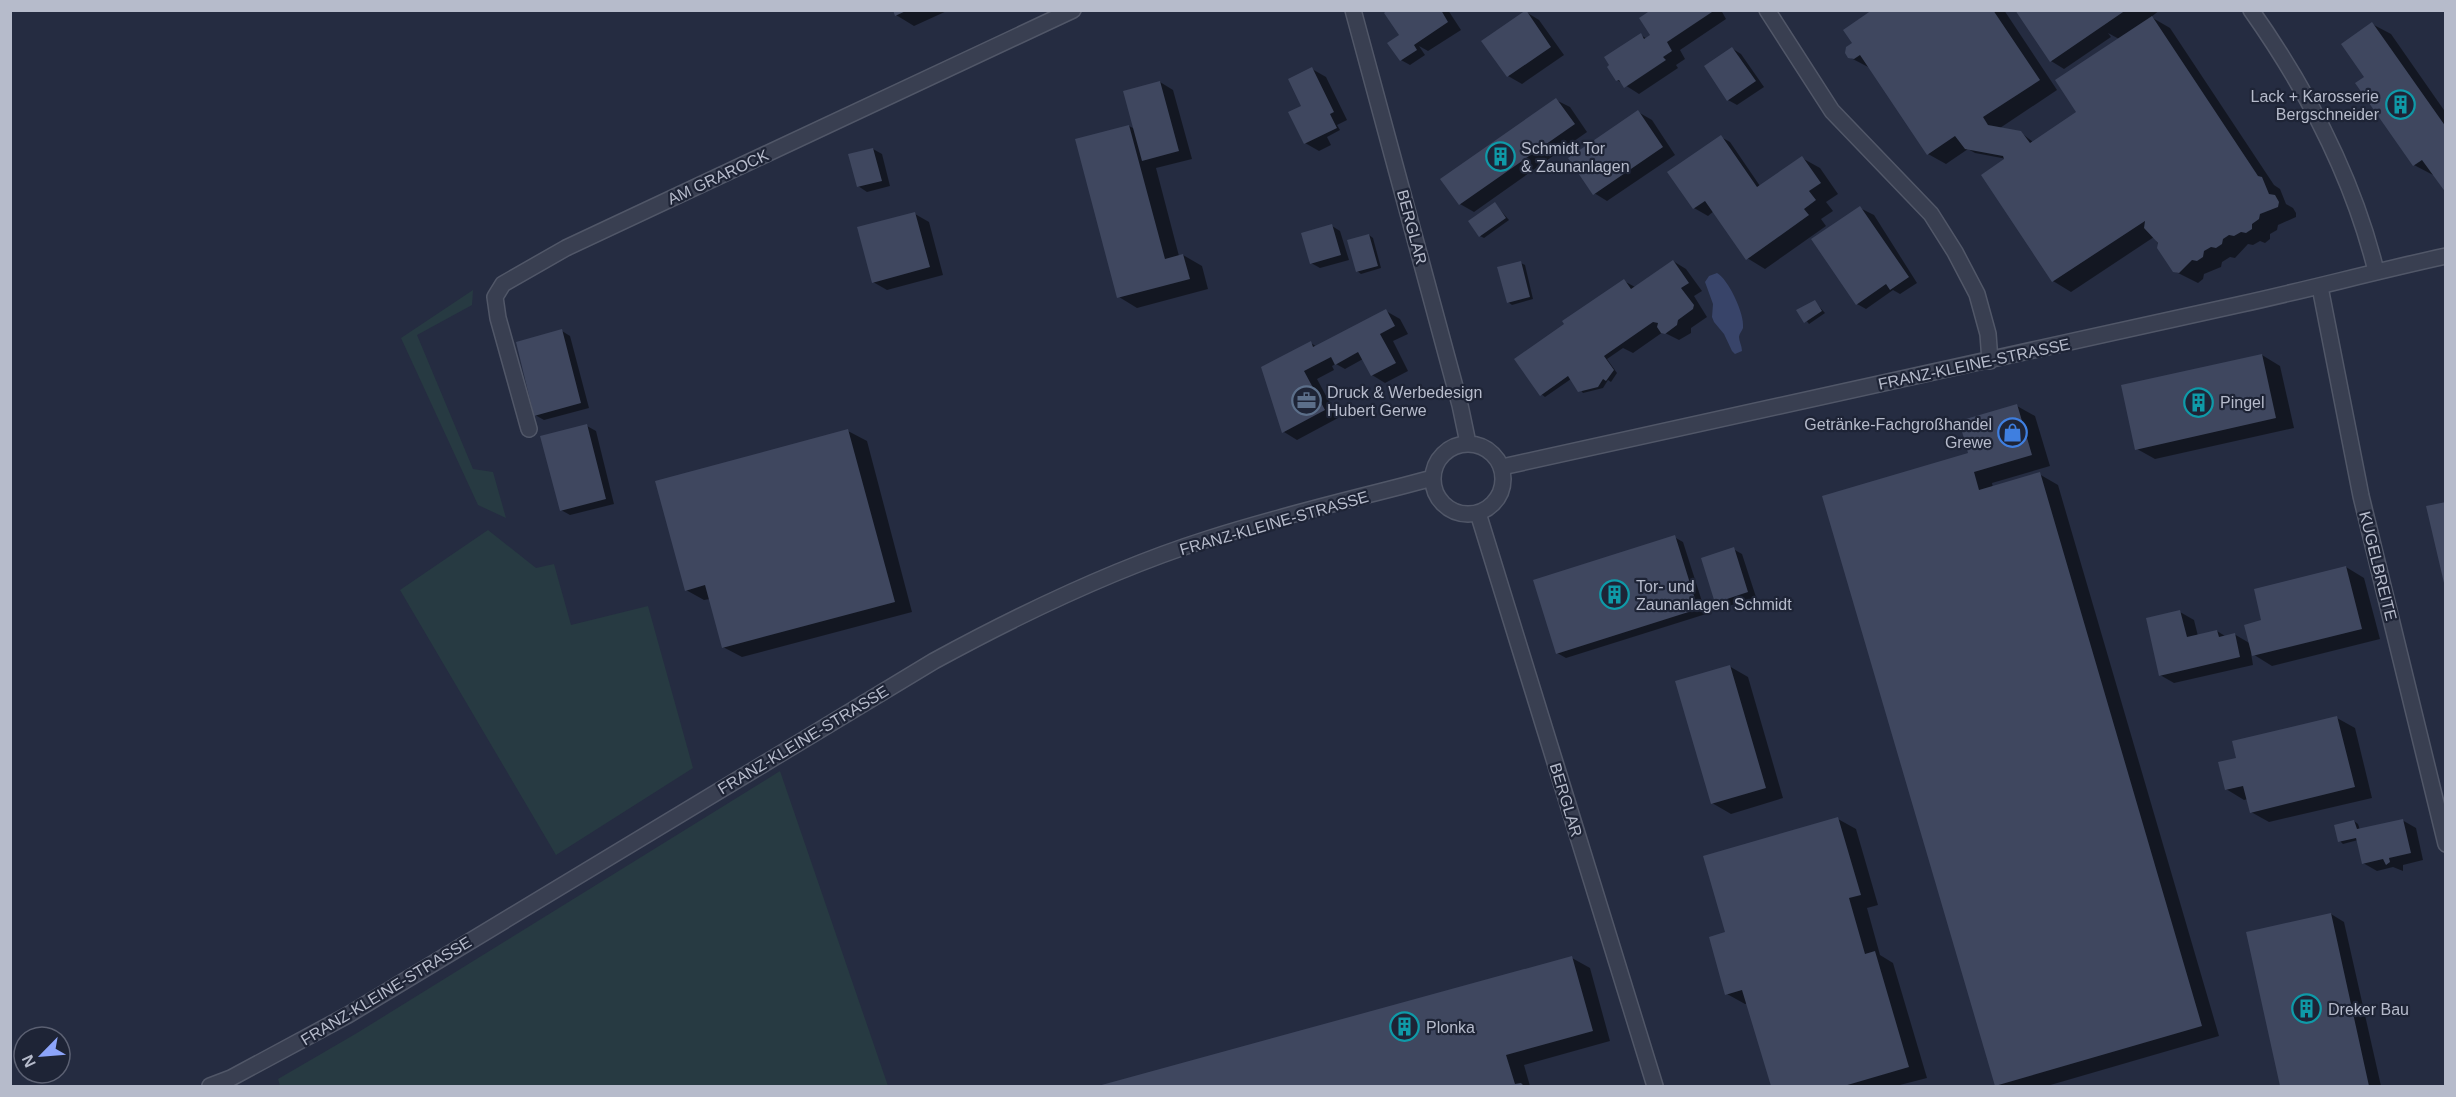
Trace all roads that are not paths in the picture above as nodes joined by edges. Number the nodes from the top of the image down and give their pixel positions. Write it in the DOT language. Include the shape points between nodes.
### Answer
graph roads {
  1 [pos="1073,10"];
  2 [pos="1353,10"];
  3 [pos="1767,10"];
  4 [pos="2251,10"];
  5 [pos="2445,256"];
  6 [pos="2376,271"];
  7 [pos="2320,287"];
  8 [pos="1990,361"];
  9 [pos="529,429"];
  10 [pos="1468,443"];
  11 [pos="1502,467"];
  12 [pos="1433,478"];
  13 [pos="1478,513"];
  14 [pos="2445,844"];
  15 [pos="210,1086"];
  16 [pos="1655,1086"];
  1 -- 9 [label="street, AM GRAROCK" via="566,248 503,284 495,297 498,318"];
  2 -- 10 [label="street, BERGLAR"];
  3 -- 8 [label="street" via="1832,111 1930,214 1955,252 1977,294 1988,334"];
  4 -- 6 [label="street" via="2324,132 2359,214"];
  5 -- 6 [label="street, FRANZ-KLEINE-STRASSE"];
  6 -- 7 [label="street, FRANZ-KLEINE-STRASSE"];
  7 -- 8 [label="street, FRANZ-KLEINE-STRASSE"];
  7 -- 14 [label="street, KUGELBREITE" via="2361,496"];
  8 -- 11 [label="street, FRANZ-KLEINE-STRASSE"];
  10 -- 11 [label="street" via="1487,449"];
  10 -- 12 [label="street" via="1446,451"];
  11 -- 13 [label="street" via="1504,478 1497,500"];
  12 -- 13 [label="street" via="1439,499 1447,507 1467,514"];
  12 -- 15 [label="street, FRANZ-KLEINE-STRASSE" via="1208,538 1110,576 998,627 888,689 348,1015"];
  13 -- 16 [label="street, BERGLAR"];
}
